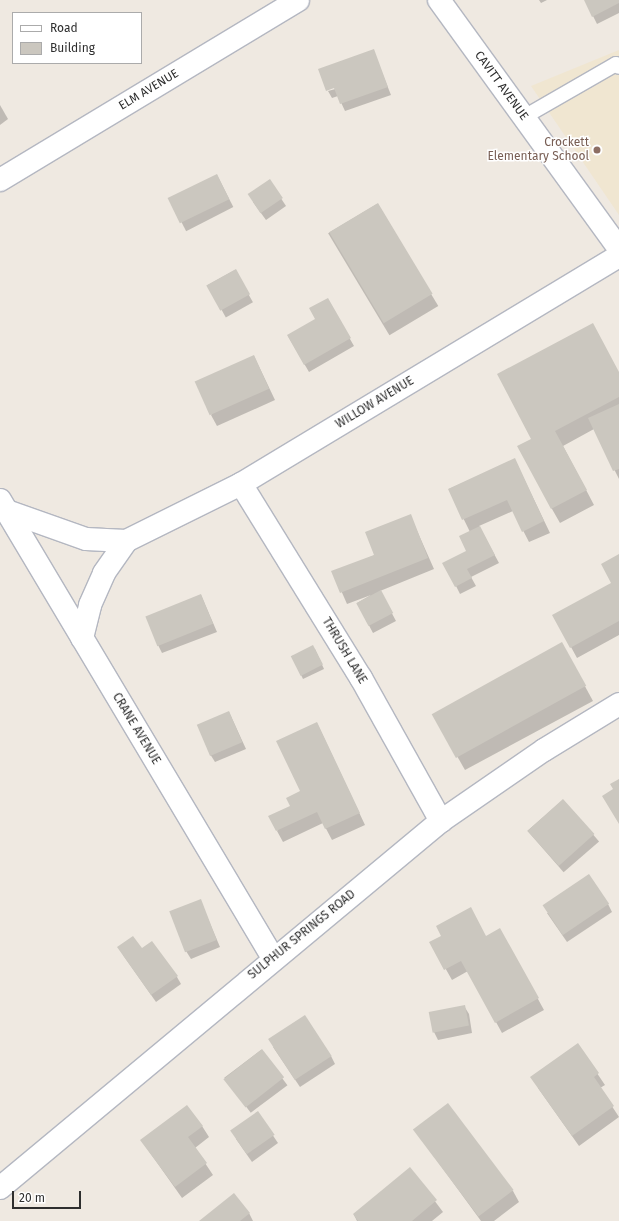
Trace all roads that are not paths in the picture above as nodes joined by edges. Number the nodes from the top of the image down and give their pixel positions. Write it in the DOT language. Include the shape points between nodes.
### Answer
graph roads {
  1 [pos="298,0"];
  2 [pos="439,0"];
  3 [pos="619,67"];
  4 [pos="524,117"];
  5 [pos="0,180"];
  6 [pos="619,249"];
  7 [pos="619,256"];
  8 [pos="241,484"];
  9 [pos="4,505"];
  10 [pos="126,541"];
  11 [pos="82,638"];
  12 [pos="619,704"];
  13 [pos="441,821"];
  14 [pos="273,958"];
  15 [pos="0,1188"];
  1 -- 5 [label="street, ELM AVENUE"];
  2 -- 4 [label="street, CAVITT AVENUE"];
  3 -- 4 [label="lane" via="616,64"];
  4 -- 6 [label="street, CAVITT AVENUE"];
  7 -- 8 [label="street, WILLOW AVENUE"];
  8 -- 10 [label="street, WILLOW AVENUE"];
  8 -- 13 [label="street, THRUSH LANE" via="361,678"];
  9 -- 10 [label="street, WILLOW AVENUE" via="86,539"];
  9 -- 11 [label="street, CRANE AVENUE"];
  10 -- 11 [label="street, WILLOW AVENUE" via="104,573 90,605"];
  11 -- 14 [label="street, CRANE AVENUE"];
  12 -- 13 [label="street, SULPHUR SPRINGS ROAD" via="544,750"];
  13 -- 14 [label="street, SULPHUR SPRINGS ROAD"];
  14 -- 15 [label="street, SULPHUR SPRINGS ROAD"];
}
